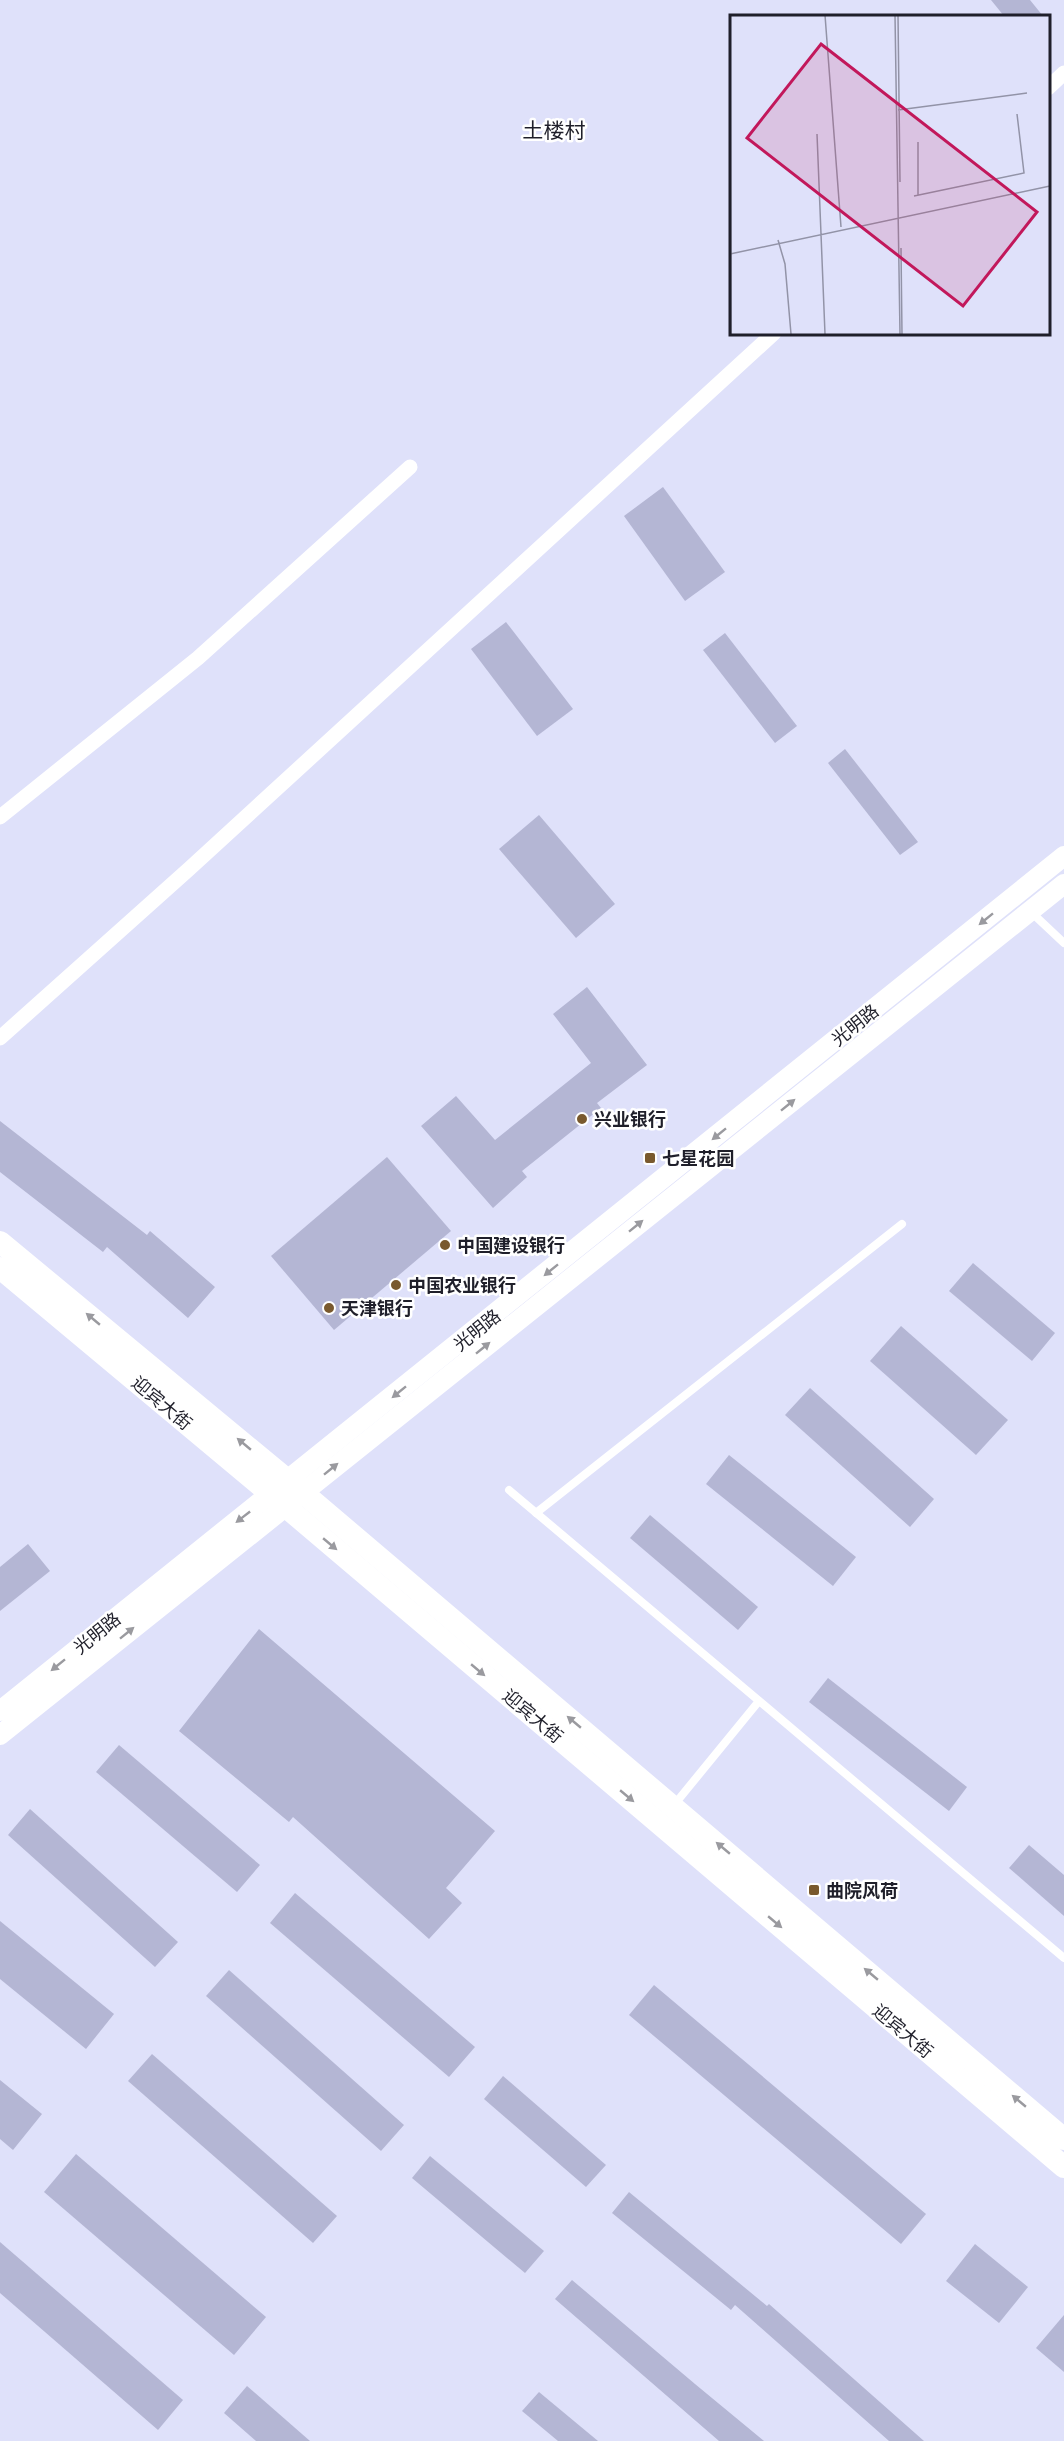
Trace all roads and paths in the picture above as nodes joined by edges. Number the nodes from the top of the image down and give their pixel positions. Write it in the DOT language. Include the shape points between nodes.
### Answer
graph roads {
  1 [pos="1064,73"];
  2 [pos="1049,86"];
  3 [pos="773,334"];
  4 [pos="410,467"];
  5 [pos="0,817"];
  6 [pos="1064,856"];
  7 [pos="1064,884"];
  8 [pos="1016,895"];
  9 [pos="1030,911"];
  10 [pos="1064,943"];
  11 [pos="0,1038"];
  12 [pos="902,1224"];
  13 [pos="0,1242"];
  14 [pos="0,1268"];
  15 [pos="508,1490"];
  16 [pos="287,1493"];
  17 [pos="536,1513"];
  18 [pos="759,1701"];
  19 [pos="0,1711"];
  20 [pos="0,1735"];
  21 [pos="674,1806"];
  22 [pos="1064,1958"];
  23 [pos="1064,2139"];
  24 [pos="1064,2167"];
  1 -- 2 [label="street"];
  3 -- 11 [label="street" via="189,870"];
  4 -- 5 [label="street" via="198,658"];
  6 -- 8 [label="street, 光明路"];
  7 -- 9 [label="street, 光明路"];
  8 -- 9 [label="lane"];
  8 -- 16 [label="street, 光明路, one-way"];
  9 -- 10 [label="lane"];
  16 -- 9 [label="street, 光明路, one-way"];
  12 -- 17 [label="lane"];
  16 -- 13 [label="main road, 迎宾大街, one-way"];
  14 -- 16 [label="main road, 迎宾大街"];
  15 -- 17 [label="lane"];
  16 -- 19 [label="street, 光明路, one-way"];
  20 -- 16 [label="street, 光明路, one-way"];
  21 -- 16 [label="main road, 迎宾大街, one-way"];
  16 -- 24 [label="main road, 迎宾大街, one-way"];
  17 -- 18 [label="lane"];
  18 -- 21 [label="lane"];
  18 -- 22 [label="lane"];
  23 -- 21 [label="main road, 迎宾大街, one-way"];
}
